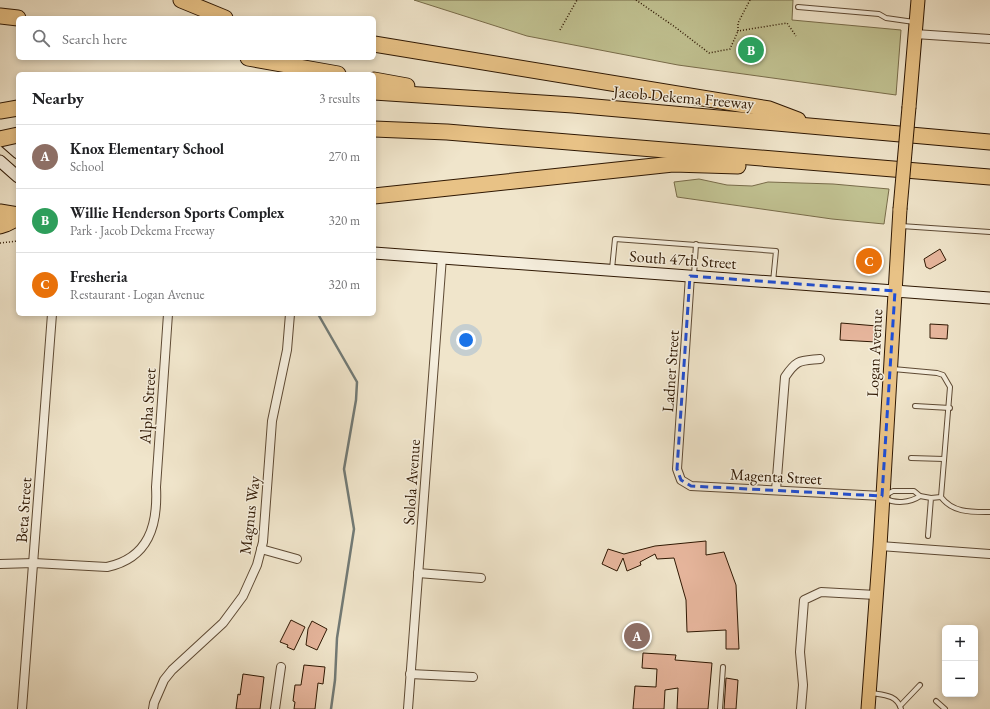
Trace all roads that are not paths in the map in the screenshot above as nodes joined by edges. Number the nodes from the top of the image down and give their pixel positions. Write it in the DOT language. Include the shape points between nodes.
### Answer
graph roads {
  1 [pos="181,0"];
  2 [pos="918,0"];
  3 [pos="798,7"];
  4 [pos="0,16"];
  5 [pos="219,16"];
  6 [pos="16,18"];
  7 [pos="916,28"];
  8 [pos="990,39"];
  9 [pos="376,44"];
  10 [pos="259,60"];
  11 [pos="327,72"];
  12 [pos="376,80"];
  13 [pos="376,92"];
  14 [pos="573,105"];
  15 [pos="16,108"];
  16 [pos="1,111"];
  17 [pos="816,127"];
  18 [pos="376,129"];
  19 [pos="447,132"];
  20 [pos="16,135"];
  21 [pos="376,136"];
  22 [pos="0,138"];
  23 [pos="990,142"];
  24 [pos="16,152"];
  25 [pos="0,161"];
  26 [pos="885,168"];
  27 [pos="16,175"];
  28 [pos="990,177"];
  29 [pos="376,196"];
  30 [pos="0,212"];
  31 [pos="16,216"];
  32 [pos="16,218"];
  33 [pos="0,226"];
  34 [pos="899,226"];
  35 [pos="990,232"];
  36 [pos="696,244"];
  37 [pos="376,253"];
  38 [pos="442,258"];
  39 [pos="612,270"];
  40 [pos="692,276"];
  41 [pos="773,282"];
  42 [pos="895,291"];
  43 [pos="990,298"];
  44 [pos="52,316"];
  45 [pos="168,316"];
  46 [pos="290,316"];
  47 [pos="820,359"];
  48 [pos="890,369"];
  49 [pos="914,406"];
  50 [pos="950,408"];
  51 [pos="911,458"];
  52 [pos="944,459"];
  53 [pos="677,469"];
  54 [pos="776,490"];
  55 [pos="882,496"];
  56 [pos="920,496"];
  57 [pos="941,497"];
  58 [pos="932,498"];
  59 [pos="990,512"];
  60 [pos="928,536"];
  61 [pos="880,546"];
  62 [pos="261,549"];
  63 [pos="990,554"];
  64 [pos="297,559"];
  65 [pos="34,563"];
  66 [pos="0,564"];
  67 [pos="418,573"];
  68 [pos="481,578"];
  69 [pos="876,595"];
  70 [pos="281,667"];
  71 [pos="723,667"];
  72 [pos="410,674"];
  73 [pos="474,677"];
  74 [pos="920,684"];
  75 [pos="869,693"];
  76 [pos="936,701"];
  77 [pos="900,708"];
  78 [pos="22,709"];
  79 [pos="153,709"];
  80 [pos="275,709"];
  81 [pos="408,709"];
  82 [pos="720,709"];
  83 [pos="801,709"];
  84 [pos="868,709"];
  85 [pos="945,709"];
  1 -- 5 [label="highway"];
  2 -- 7 [label="main road, Logan Avenue"];
  3 -- 7 [label="lane" via="875,13"];
  4 -- 6 [label="highway"];
  7 -- 8 [label="street"];
  7 -- 34 [label="main road, Logan Avenue, bridge"];
  9 -- 17 [label="highway" via="769,110"];
  10 -- 11 [label="highway"];
  12 -- 14 [label="highway" via="404,86"];
  13 -- 14 [label="highway, Jacob Dekema Freeway"];
  14 -- 17 [label="highway, Jacob Dekema Freeway"];
  15 -- 16 [label="highway"];
  17 -- 23 [label="highway, Jacob Dekema Freeway"];
  18 -- 19 [label="highway"];
  19 -- 21 [label="highway"];
  19 -- 26 [label="highway"];
  20 -- 22 [label="highway, bridge"];
  22 -- 24 [label="main road"];
  25 -- 27 [label="main road"];
  26 -- 28 [label="highway"];
  26 -- 29 [label="highway" via="673,164"];
  30 -- 31 [label="highway"];
  32 -- 33 [label="highway"];
  34 -- 35 [label="lane"];
  34 -- 42 [label="main road, Logan Avenue"];
  36 -- 39 [label="lane" via="615,239"];
  36 -- 40 [label="lane"];
  36 -- 41 [label="lane" via="776,251"];
  37 -- 38 [label="main road, South 47th Street"];
  38 -- 39 [label="main road, South 47th Street"];
  38 -- 67 [label="street, Solola Avenue"];
  39 -- 40 [label="main road, South 47th Street"];
  40 -- 41 [label="main road, South 47th Street"];
  40 -- 53 [label="street, Ladner Street"];
  41 -- 42 [label="main road, South 47th Street"];
  42 -- 43 [label="main road, South 47th Street"];
  42 -- 48 [label="main road, Logan Avenue"];
  44 -- 65 [label="street, Beta Street"];
  45 -- 65 [label="street, Alpha Street" via="156,500 150,535 143,547 128,560 115,566 99,568"];
  46 -- 62 [label="street, Magnus Way" via="287,350 272,421"];
  47 -- 54 [label="street" via="799,361 785,377"];
  48 -- 50 [label="lane" via="943,375 950,387"];
  48 -- 55 [label="main road, Logan Avenue"];
  49 -- 50 [label="lane"];
  50 -- 52 [label="lane"];
  51 -- 52 [label="lane"];
  52 -- 57 [label="lane"];
  53 -- 54 [label="street, Magenta Street" via="681,480 691,486"];
  54 -- 55 [label="street, Magenta Street"];
  55 -- 56 [label="lane" via="893,491 914,491"];
  55 -- 56 [label="lane" via="891,502 913,501"];
  55 -- 61 [label="main road, Logan Avenue"];
  56 -- 58 [label="lane"];
  57 -- 58 [label="lane"];
  57 -- 59 [label="lane" via="948,505 964,512"];
  58 -- 60 [label="lane"];
  61 -- 63 [label="street"];
  61 -- 69 [label="main road, Logan Avenue"];
  62 -- 64 [label="street"];
  62 -- 79 [label="street, Magnus Way" via="243,596 222,623 164,680"];
  65 -- 66 [label="street, Alpha Street"];
  65 -- 78 [label="street, Beta Street"];
  67 -- 68 [label="street"];
  67 -- 72 [label="street, Solola Avenue"];
  69 -- 75 [label="main road, Logan Avenue"];
  69 -- 83 [label="street" via="820,592 804,600 800,652 803,685"];
  70 -- 80 [label="street"];
  71 -- 82 [label="lane"];
  72 -- 73 [label="street"];
  72 -- 81 [label="street, Solola Avenue"];
  74 -- 77 [label="lane"];
  75 -- 77 [label="lane" via="890,696 896,700"];
  75 -- 84 [label="main road, Logan Avenue"];
  76 -- 85 [label="lane"];
}
